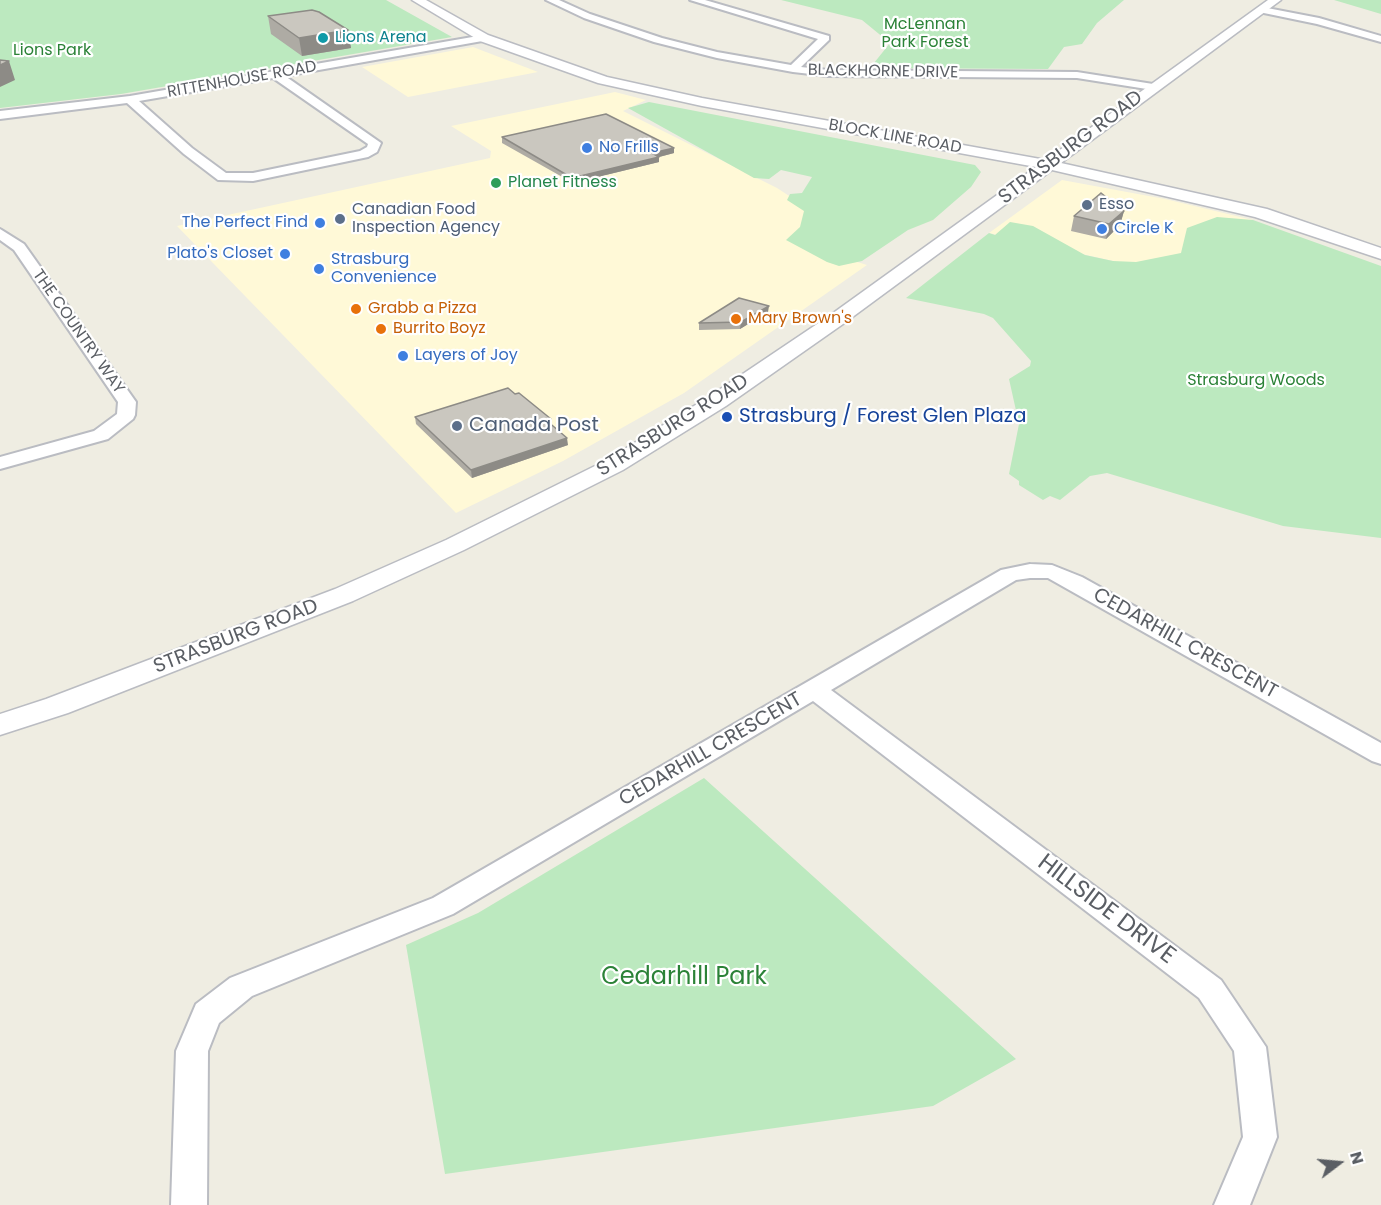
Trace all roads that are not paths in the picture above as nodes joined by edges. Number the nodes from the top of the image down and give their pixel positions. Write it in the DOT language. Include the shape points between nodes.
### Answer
graph roads {
  1 [pos="418,0"];
  2 [pos="551,0"];
  3 [pos="695,0"];
  4 [pos="1275,0"];
  5 [pos="1262,10"];
  6 [pos="484,38"];
  7 [pos="1381,39"];
  8 [pos="793,69"];
  9 [pos="275,74"];
  10 [pos="1153,87"];
  11 [pos="130,99"];
  12 [pos="0,116"];
  13 [pos="1049,165"];
  14 [pos="0,233"];
  15 [pos="1381,254"];
  16 [pos="0,463"];
  17 [pos="815,690"];
  18 [pos="0,725"];
  19 [pos="1381,755"];
  20 [pos="189,1205"];
  21 [pos="1232,1205"];
  1 -- 6 [label="street, BLOCK LINE ROAD"];
  2 -- 8 [label="street, BLACKHORNE DRIVE" via="657,40"];
  3 -- 8 [label="street" via="825,38"];
  4 -- 5 [label="street, STRASBURG ROAD"];
  5 -- 7 [label="street"];
  5 -- 10 [label="street, STRASBURG ROAD"];
  6 -- 9 [label="street, RITTENHOUSE ROAD"];
  6 -- 13 [label="street, BLOCK LINE ROAD" via="603,80 648,91"];
  8 -- 10 [label="street, BLACKHORNE DRIVE" via="828,73 1077,75"];
  9 -- 11 [label="street, RITTENHOUSE ROAD"];
  9 -- 11 [label="street" via="369,139 375,144 373,149 254,177 223,177 188,152"];
  10 -- 13 [label="street, STRASBURG ROAD"];
  11 -- 12 [label="street, RITTENHOUSE ROAD"];
  13 -- 15 [label="street, BLOCK LINE ROAD" via="1261,213"];
  13 -- 18 [label="street, STRASBURG ROAD" via="748,381 615,465 344,595"];
  14 -- 16 [label="street, THE COUNTRY WAY" via="19,247 127,402 126,415 101,435"];
  17 -- 19 [label="street, CEDARHILL CRESCENT" via="1009,575 1052,572"];
  17 -- 20 [label="street, CEDARHILL CRESCENT" via="443,906 241,987 207,1014 192,1051"];
  17 -- 21 [label="street, HILLSIDE DRIVE" via="1210,989 1250,1047 1260,1137"];
}
